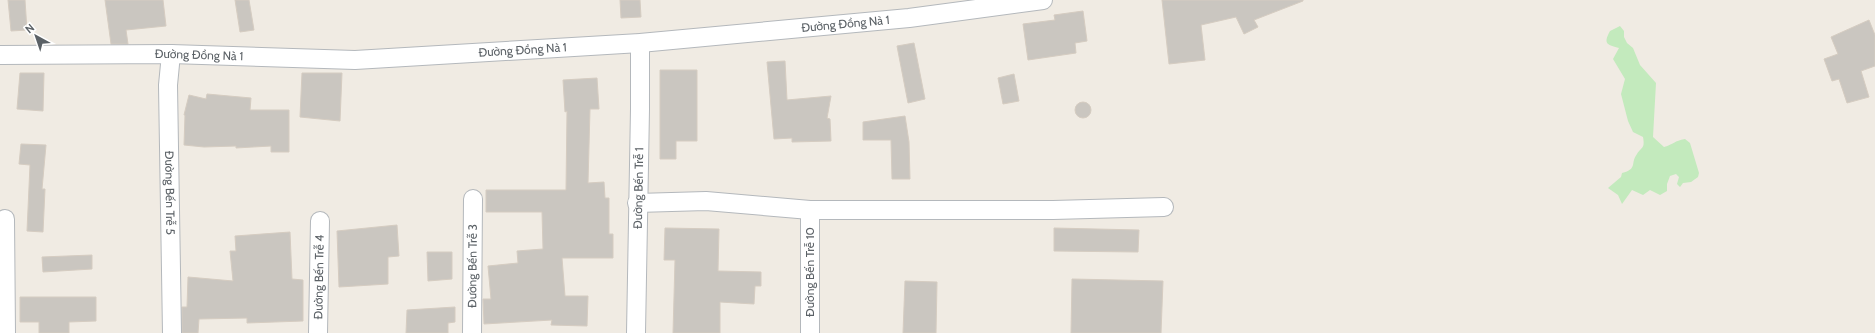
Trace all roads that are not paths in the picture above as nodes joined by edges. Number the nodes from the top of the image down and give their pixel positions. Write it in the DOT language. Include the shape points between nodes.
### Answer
graph roads {
  1 [pos="1043,0"];
  2 [pos="640,43"];
  3 [pos="171,54"];
  4 [pos="0,55"];
  5 [pos="473,199"];
  6 [pos="637,203"];
  7 [pos="1164,207"];
  8 [pos="810,210"];
  9 [pos="5,219"];
  10 [pos="320,221"];
  11 [pos="6,333"];
  12 [pos="172,333"];
  13 [pos="318,333"];
  14 [pos="472,333"];
  15 [pos="636,333"];
  16 [pos="810,333"];
  1 -- 2 [label="street, Đường Đồng Nà 1" via="909,18"];
  2 -- 3 [label="street, Đường Đồng Nà 1" via="355,60"];
  2 -- 6 [label="street, Đường Bến Trễ 1"];
  3 -- 4 [label="street, Đường Đồng Nà 1"];
  3 -- 12 [label="street, Đường Bến Trễ 5" via="168,85"];
  5 -- 14 [label="street, Đường Bến Trễ 3"];
  6 -- 8 [label="street" via="706,202"];
  6 -- 15 [label="street, Đường Bến Trễ 1"];
  7 -- 8 [label="street" via="1053,210"];
  8 -- 16 [label="street, Đường Bến Trễ 10"];
  9 -- 11 [label="street"];
  10 -- 13 [label="street, Đường Bến Trễ 4"];
}
